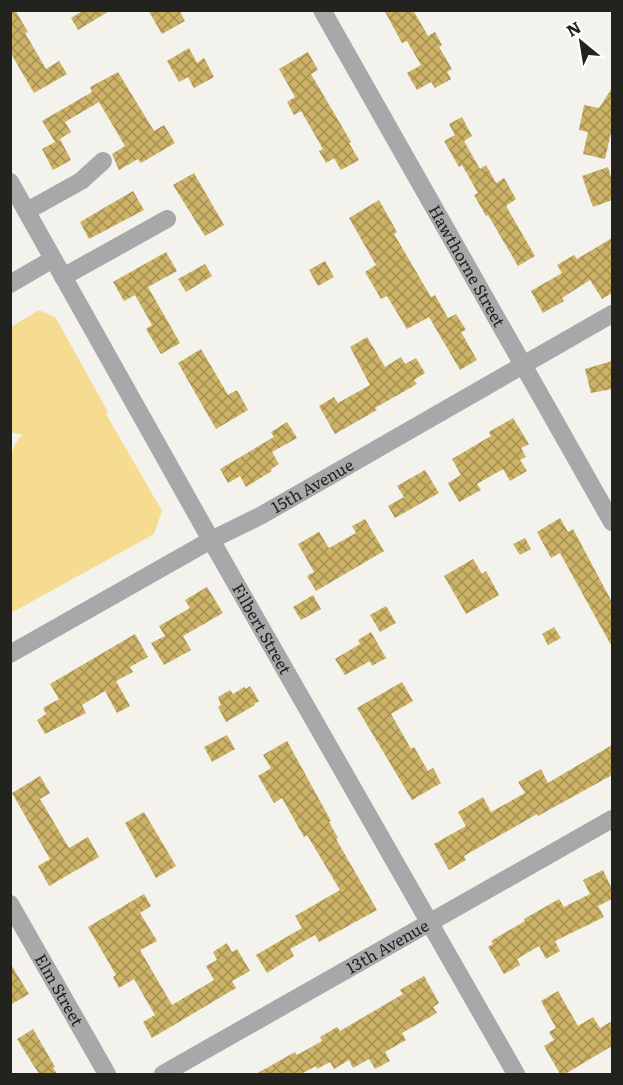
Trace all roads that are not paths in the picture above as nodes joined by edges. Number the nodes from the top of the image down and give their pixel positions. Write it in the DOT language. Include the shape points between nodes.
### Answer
graph roads {
  1 [pos="322,10"];
  2 [pos="103,161"];
  3 [pos="11,185"];
  4 [pos="27,211"];
  5 [pos="167,219"];
  6 [pos="53,259"];
  7 [pos="63,277"];
  8 [pos="10,284"];
  9 [pos="612,314"];
  10 [pos="525,365"];
  11 [pos="612,522"];
  12 [pos="211,540"];
  13 [pos="10,654"];
  14 [pos="612,819"];
  15 [pos="10,904"];
  16 [pos="430,924"];
  17 [pos="107,1074"];
  18 [pos="163,1074"];
  19 [pos="516,1074"];
  1 -- 10 [label="street, Hawthorne Street"];
  2 -- 4 [label="street" via="81,181"];
  3 -- 4 [label="street, Filbert Street"];
  4 -- 6 [label="street, Filbert Street"];
  5 -- 7 [label="street"];
  6 -- 7 [label="street, Filbert Street"];
  6 -- 8 [label="street"];
  7 -- 12 [label="street, Filbert Street"];
  9 -- 10 [label="street, 15th Avenue"];
  10 -- 11 [label="street, Hawthorne Street"];
  10 -- 12 [label="street, 15th Avenue"];
  12 -- 13 [label="street, 15th Avenue"];
  12 -- 16 [label="street, Filbert Street"];
  14 -- 16 [label="street, 13th Avenue"];
  15 -- 17 [label="street, Elm Street"];
  16 -- 18 [label="street, 13th Avenue"];
  16 -- 19 [label="street, Filbert Street"];
}
